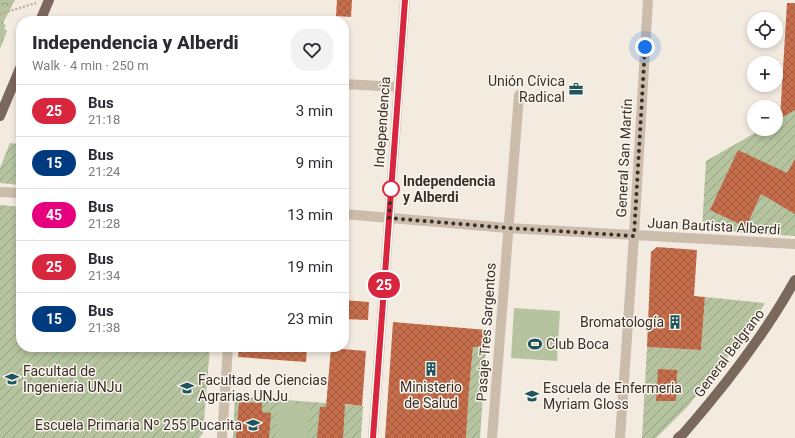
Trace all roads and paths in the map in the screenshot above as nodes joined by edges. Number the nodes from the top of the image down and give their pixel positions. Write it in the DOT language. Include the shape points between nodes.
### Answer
graph roads {
  1 [pos="405,0"];
  2 [pos="648,0"];
  3 [pos="44,1"];
  4 [pos="0,14"];
  5 [pos="41,16"];
  6 [pos="16,78"];
  7 [pos="349,84"];
  8 [pos="398,87"];
  9 [pos="519,95"];
  10 [pos="0,116"];
  11 [pos="0,192"];
  12 [pos="16,193"];
  13 [pos="349,214"];
  14 [pos="389,218"];
  15 [pos="508,228"];
  16 [pos="634,236"];
  17 [pos="795,244"];
  18 [pos="795,280"];
  19 [pos="228,352"];
  20 [pos="222,438"];
  21 [pos="373,438"];
  22 [pos="492,438"];
  23 [pos="620,438"];
  24 [pos="678,438"];
  1 -- 8 [label="street, Independencia"];
  2 -- 16 [label="street, General San Martín"];
  3 -- 4 [label="path"];
  3 -- 5 [label="main road"];
  6 -- 10 [label="main road"];
  7 -- 8 [label="street"];
  8 -- 14 [label="street, Independencia"];
  9 -- 15 [label="street, Pasaje Tres Sargentos"];
  11 -- 12 [label="street"];
  13 -- 14 [label="street, Juan Bautista Alberdi"];
  14 -- 15 [label="street, Juan Bautista Alberdi"];
  14 -- 21 [label="street, Independencia"];
  15 -- 16 [label="street, Juan Bautista Alberdi"];
  15 -- 22 [label="street, Pasaje Tres Sargentos"];
  16 -- 17 [label="street, Juan Bautista Alberdi"];
  16 -- 23 [label="street, General San Martín"];
  18 -- 24 [label="main road, General Belgrano" via="748,355 713,400"];
  19 -- 20 [label="street"];
}
